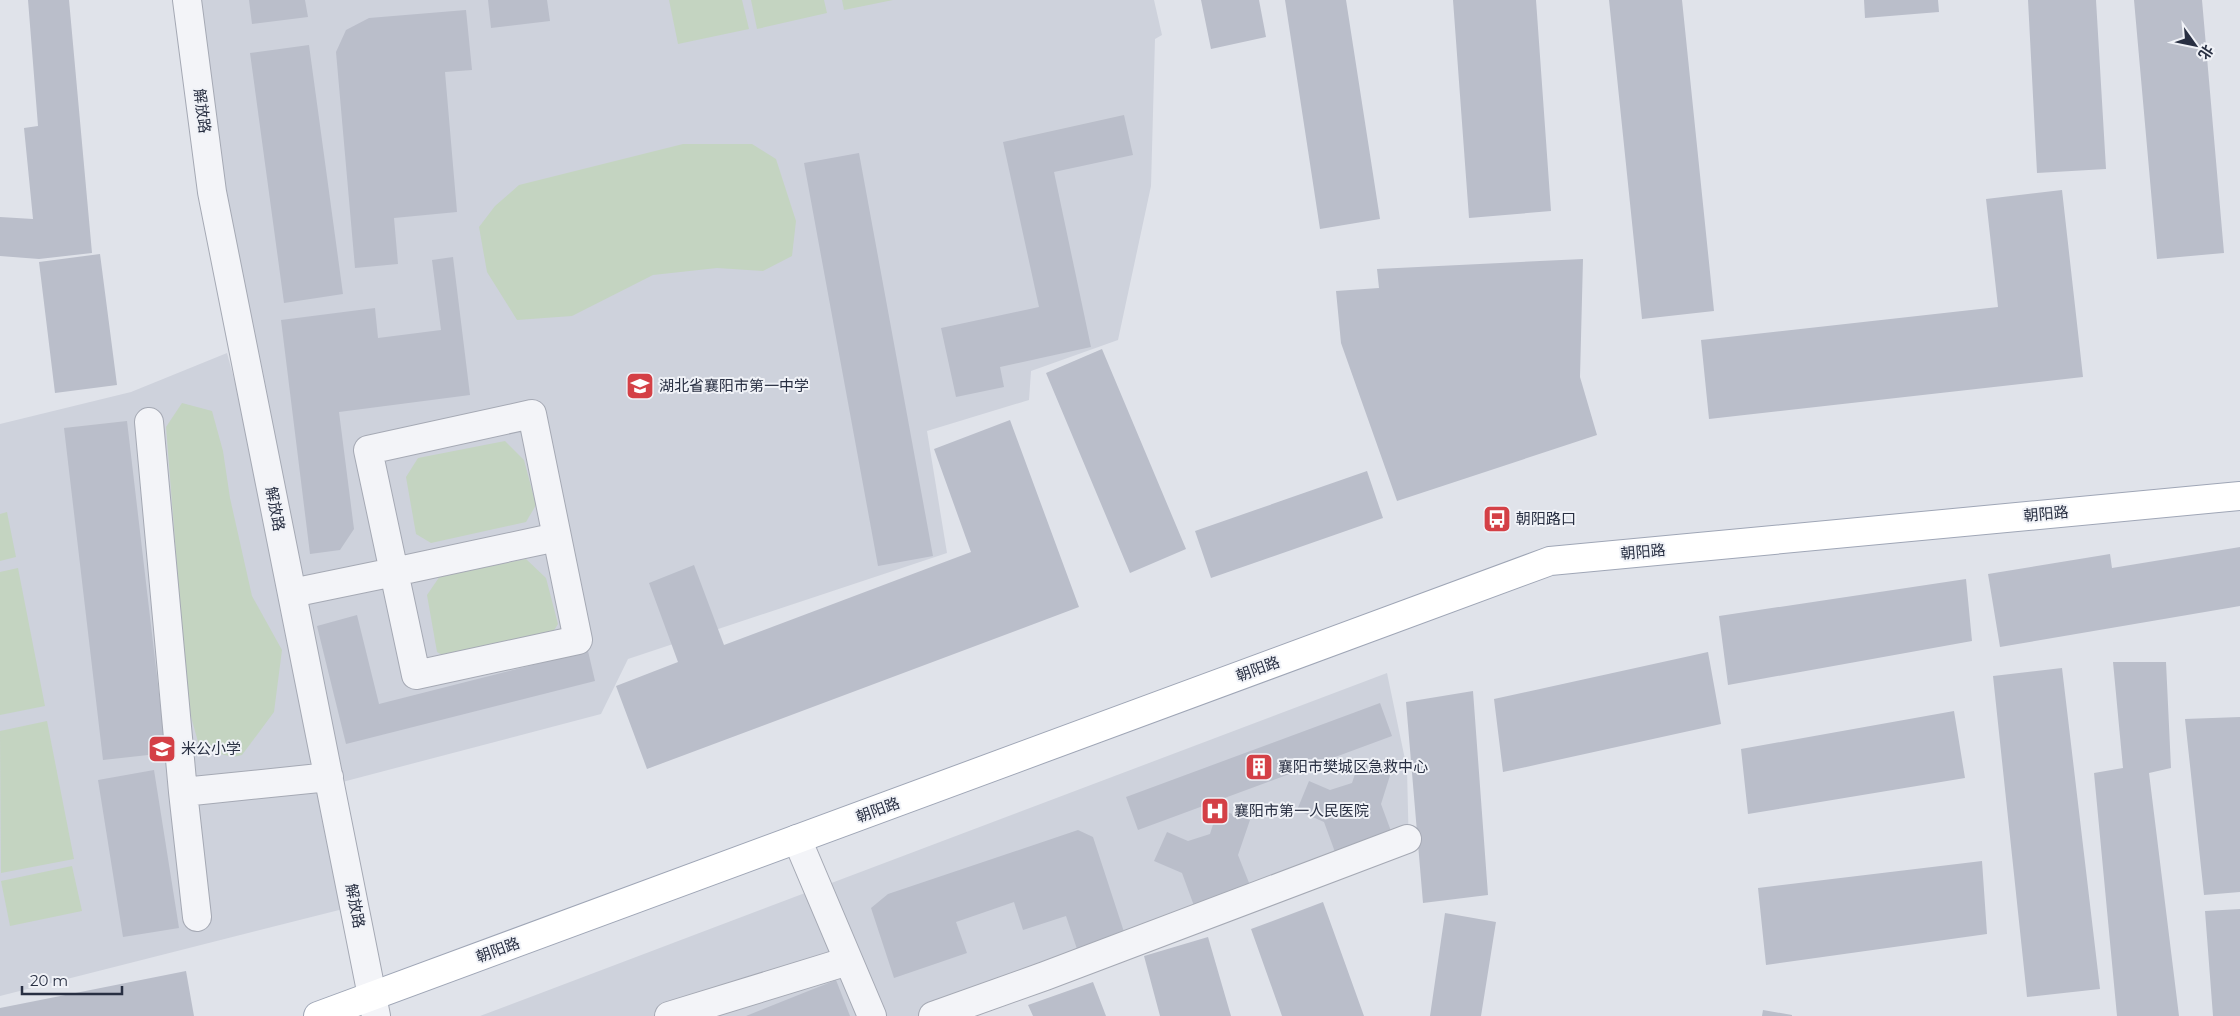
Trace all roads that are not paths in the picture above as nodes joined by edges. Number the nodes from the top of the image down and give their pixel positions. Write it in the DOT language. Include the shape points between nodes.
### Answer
graph roads {
  1 [pos="188,0"];
  2 [pos="149,422"];
  3 [pos="2239,496"];
  4 [pos="557,537"];
  5 [pos="394,572"];
  6 [pos="292,593"];
  7 [pos="329,777"];
  8 [pos="183,792"];
  9 [pos="797,839"];
  10 [pos="1407,839"];
  11 [pos="197,917"];
  12 [pos="848,961"];
  13 [pos="374,1006"];
  14 [pos="318,1016"];
  15 [pos="670,1016"];
  16 [pos="872,1016"];
  17 [pos="933,1016"];
  1 -- 6 [label="street, 解放路" via="212,192"];
  2 -- 8 [label="street"];
  3 -- 9 [label="main road, 朝阳路" via="1550,561"];
  4 -- 5 [label="street"];
  4 -- 5 [label="street" via="578,640 416,674"];
  4 -- 5 [label="street" via="532,414 368,450"];
  5 -- 6 [label="street"];
  6 -- 7 [label="street, 解放路"];
  7 -- 8 [label="street"];
  7 -- 13 [label="street, 解放路"];
  8 -- 11 [label="street"];
  9 -- 12 [label="street"];
  9 -- 13 [label="main road, 朝阳路"];
  10 -- 17 [label="street"];
  12 -- 15 [label="street"];
  12 -- 16 [label="street"];
  13 -- 14 [label="main road, 朝阳路"];
}
